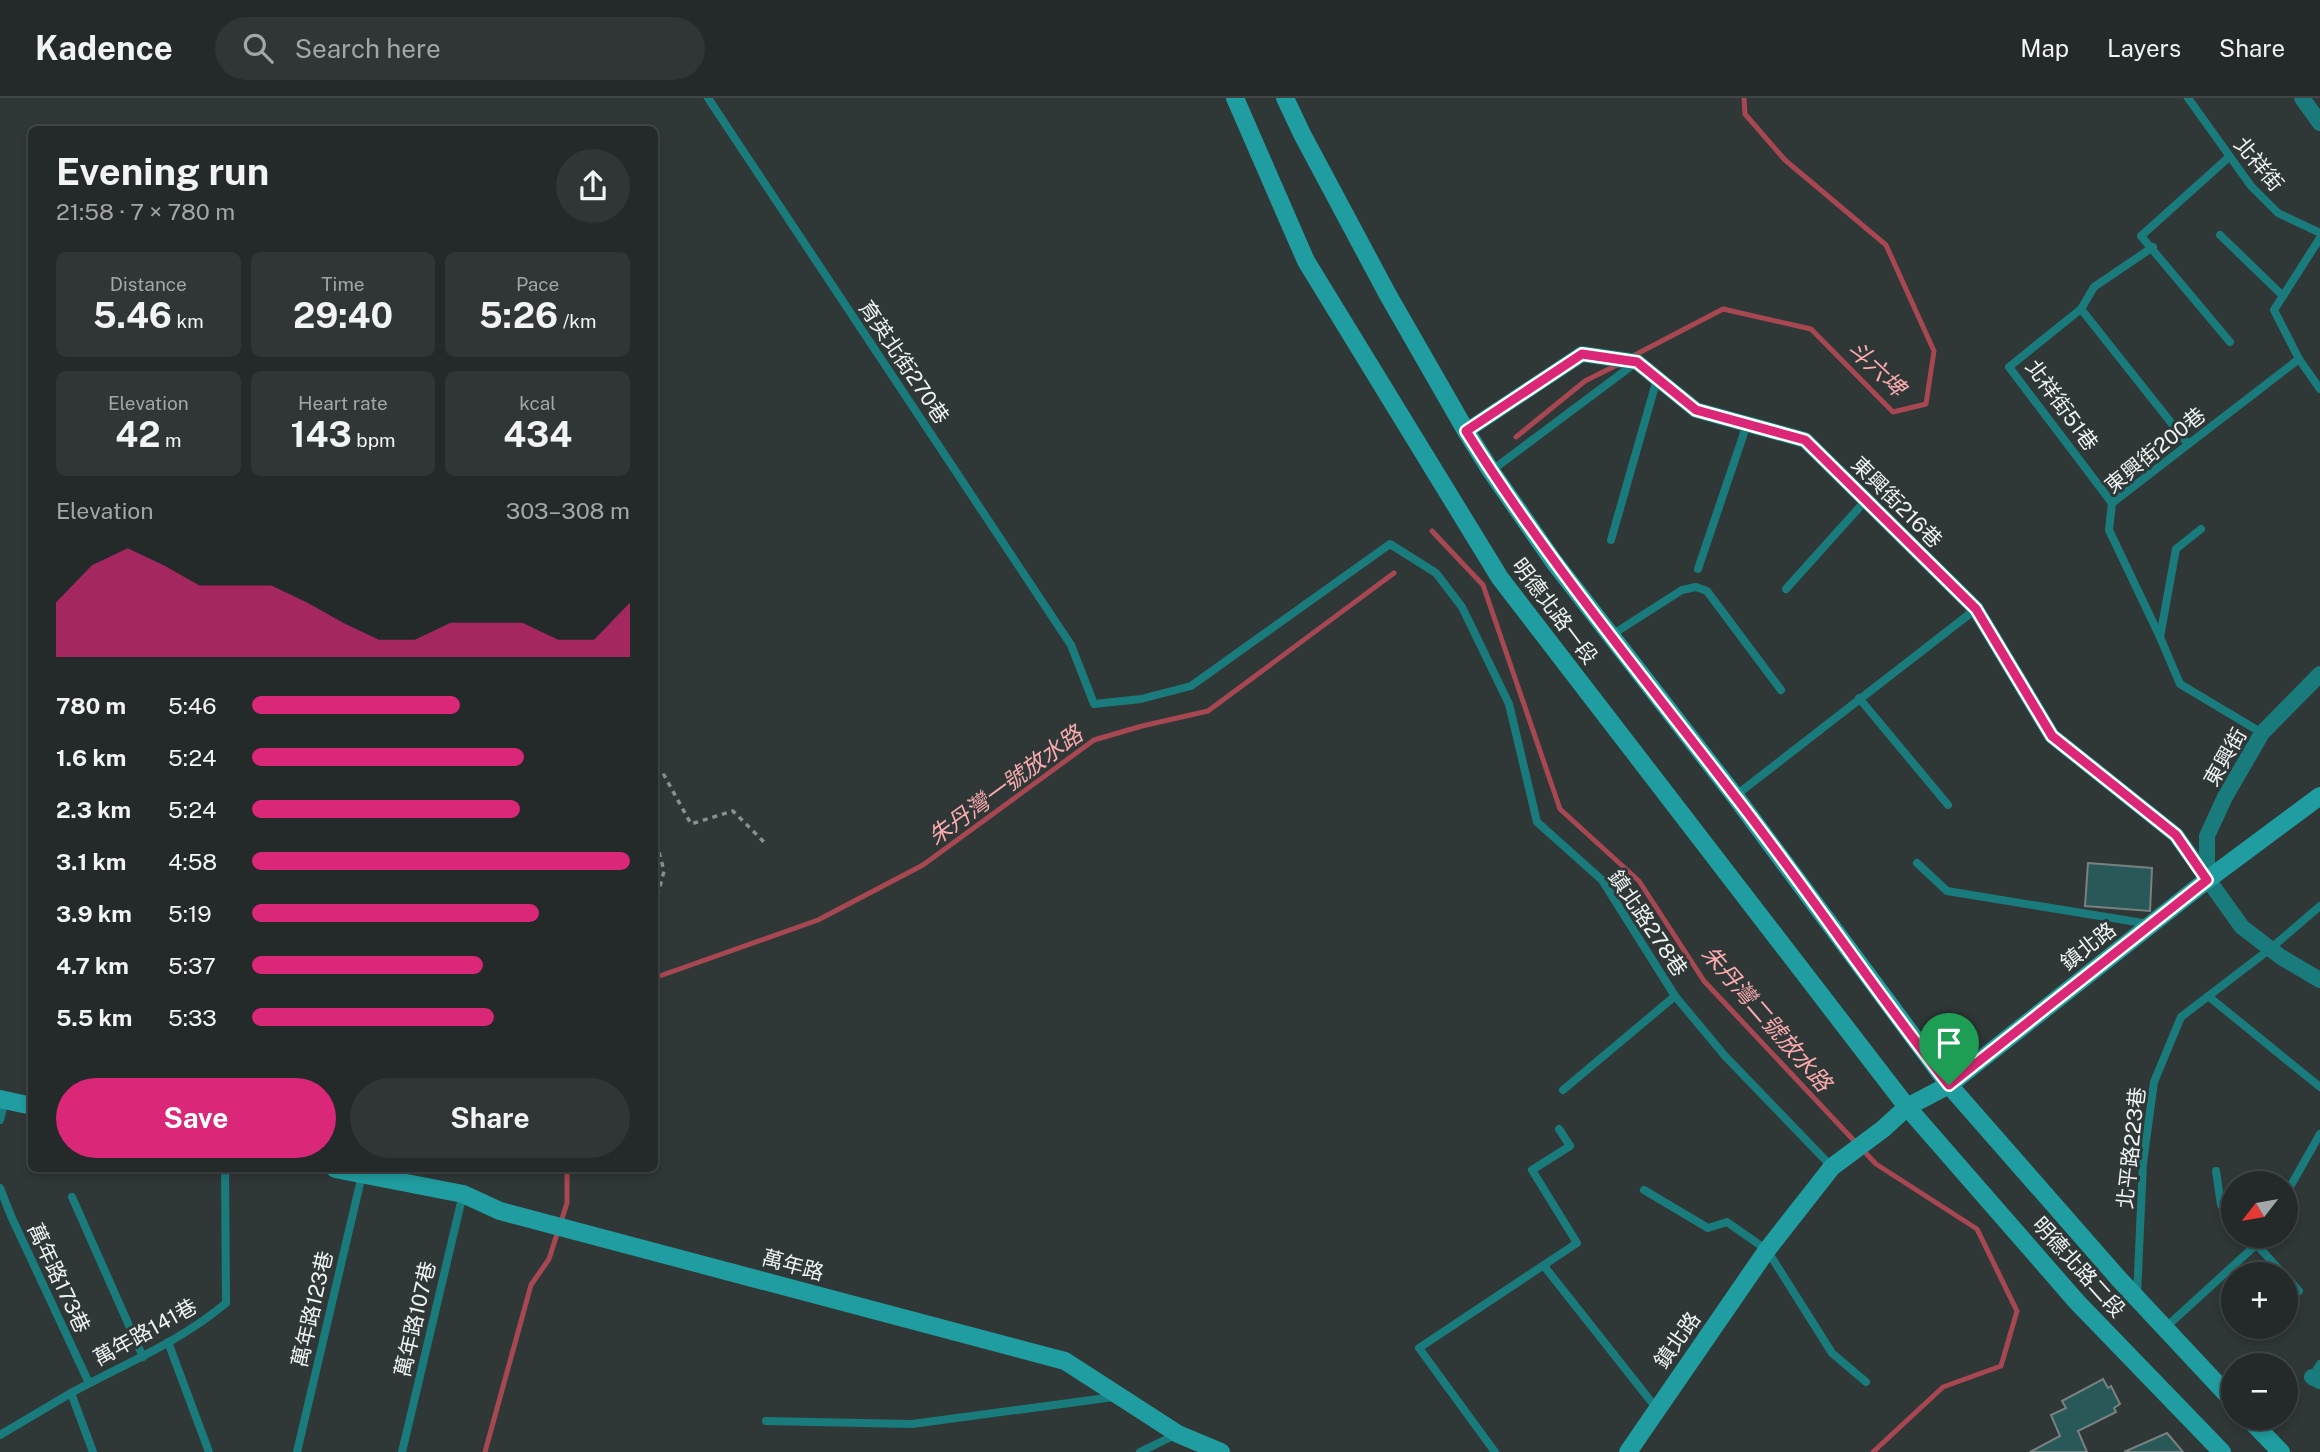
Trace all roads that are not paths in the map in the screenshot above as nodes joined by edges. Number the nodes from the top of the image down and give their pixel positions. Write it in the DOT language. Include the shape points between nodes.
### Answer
graph roads {
  1 [pos="708,98"];
  2 [pos="1235,98"];
  3 [pos="1285,98"];
  4 [pos="2188,98"];
  5 [pos="2302,98"];
  6 [pos="2320,123"];
  7 [pos="2229,157"];
  8 [pos="2320,233"];
  9 [pos="2220,235"];
  10 [pos="2320,238"];
  11 [pos="2153,247"];
  12 [pos="2283,296"];
  13 [pos="2081,309"];
  14 [pos="2230,342"];
  15 [pos="2299,359"];
  16 [pos="1637,362"];
  17 [pos="1657,379"];
  18 [pos="2320,389"];
  19 [pos="1747,424"];
  20 [pos="1466,431"];
  21 [pos="2188,444"];
  22 [pos="1491,471"];
  23 [pos="1866,500"];
  24 [pos="2112,503"];
  25 [pos="2201,529"];
  26 [pos="1611,540"];
  27 [pos="1390,544"];
  28 [pos="1698,569"];
  29 [pos="1786,589"];
  30 [pos="1976,609"];
  31 [pos="1610,636"];
  32 [pos="2160,638"];
  33 [pos="2320,674"];
  34 [pos="1781,690"];
  35 [pos="1859,698"];
  36 [pos="2262,733"];
  37 [pos="1735,796"];
  38 [pos="2320,796"];
  39 [pos="1948,805"];
  40 [pos="1917,863"];
  41 [pos="2207,880"];
  42 [pos="2320,906"];
  43 [pos="2151,925"];
  44 [pos="2270,948"];
  45 [pos="2320,980"];
  46 [pos="1675,996"];
  47 [pos="2208,996"];
  48 [pos="1949,1085"];
  49 [pos="2320,1087"];
  50 [pos="1563,1090"];
  51 [pos="2,1099"];
  52 [pos="28,1105"];
  53 [pos="1907,1107"];
  54 [pos="0,1120"];
  55 [pos="1559,1129"];
  56 [pos="2320,1134"];
  57 [pos="1839,1162"];
  58 [pos="2216,1171"];
  59 [pos="225,1172"];
  60 [pos="363,1172"];
  61 [pos="367,1172"];
  62 [pos="2298,1173"];
  63 [pos="0,1188"];
  64 [pos="1644,1190"];
  65 [pos="463,1194"];
  66 [pos="72,1196"];
  67 [pos="2221,1205"];
  68 [pos="2250,1248"];
  69 [pos="1767,1250"];
  70 [pos="1544,1266"];
  71 [pos="2137,1298"];
  72 [pos="2165,1328"];
  73 [pos="167,1342"];
  74 [pos="143,1357"];
  75 [pos="1866,1382"];
  76 [pos="89,1383"];
  77 [pos="2221,1388"];
  78 [pos="71,1393"];
  79 [pos="1121,1396"];
  80 [pos="1657,1409"];
  81 [pos="766,1422"];
  82 [pos="2260,1430"];
  83 [pos="1178,1434"];
  84 [pos="0,1435"];
  85 [pos="2217,1449"];
  86 [pos="93,1452"];
  87 [pos="209,1452"];
  88 [pos="297,1452"];
  89 [pos="402,1452"];
  90 [pos="1140,1452"];
  91 [pos="1221,1452"];
  92 [pos="1495,1452"];
  93 [pos="1628,1452"];
  94 [pos="2281,1452"];
  1 -- 27 [label="lane, 育英北街270巷" via="1071,645 1094,704 1141,699 1191,686"];
  2 -- 53 [label="street, 明德北路一段" via="1306,261 1500,578"];
  3 -- 20 [label="street, 明德北路一段" via="1388,295"];
  4 -- 7 [label="lane, 北祥街"];
  5 -- 6 [label="street"];
  7 -- 8 [label="lane, 北祥街" via="2278,213"];
  7 -- 11 [label="lane" via="2141,236"];
  9 -- 12 [label="lane"];
  10 -- 12 [label="lane"];
  11 -- 13 [label="lane, 北祥街51巷" via="2094,287"];
  11 -- 14 [label="lane"];
  12 -- 15 [label="lane" via="2274,310"];
  13 -- 21 [label="lane"];
  13 -- 24 [label="lane, 北祥街51巷" via="2009,367"];
  15 -- 18 [label="lane"];
  15 -- 21 [label="lane, 東興街200巷"];
  16 -- 17 [label="street, 東興街216巷"];
  16 -- 20 [label="street" via="1582,354"];
  16 -- 22 [label="lane"];
  17 -- 19 [label="street, 東興街216巷" via="1696,410"];
  17 -- 26 [label="lane"];
  19 -- 23 [label="street, 東興街216巷" via="1805,440"];
  19 -- 28 [label="lane"];
  20 -- 22 [label="street, 明德北路一段"];
  21 -- 24 [label="lane, 東興街200巷"];
  22 -- 31 [label="street, 明德北路一段"];
  23 -- 29 [label="lane"];
  23 -- 30 [label="street, 東興街216巷"];
  24 -- 32 [label="lane, 東興街200巷" via="2109,530"];
  25 -- 32 [label="lane" via="2176,549"];
  27 -- 46 [label="lane, 鎮北路278巷" via="1436,573 1462,607 1509,704 1537,822 1602,880"];
  30 -- 35 [label="lane"];
  30 -- 41 [label="street, 東興街216巷" via="2052,736 2176,835"];
  31 -- 34 [label="lane" via="1682,590 1696,587 1707,591"];
  31 -- 37 [label="street, 明德北路一段"];
  32 -- 36 [label="lane, 東興街200巷" via="2180,684"];
  33 -- 36 [label="street, 東興街"];
  35 -- 37 [label="lane"];
  35 -- 39 [label="lane"];
  36 -- 41 [label="street, 東興街" via="2207,836"];
  37 -- 48 [label="street, 明德北路一段"];
  38 -- 41 [label="street, 鎮北路"];
  40 -- 43 [label="lane" via="1947,891"];
  41 -- 43 [label="street, 鎮北路"];
  41 -- 44 [label="street, 東興街216巷" via="2242,927"];
  42 -- 44 [label="lane, 北平路223巷"];
  43 -- 48 [label="street, 鎮北路"];
  44 -- 45 [label="street, 東興街216巷"];
  44 -- 47 [label="lane, 北平路223巷"];
  46 -- 50 [label="lane"];
  46 -- 57 [label="lane, 鎮北路278巷" via="1725,1056"];
  47 -- 49 [label="lane"];
  47 -- 71 [label="lane, 北平路223巷" via="2181,1017 2154,1082 2143,1163"];
  48 -- 53 [label="street, 鎮北路"];
  48 -- 71 [label="street, 明德北路二段"];
  51 -- 52 [label="street"];
  51 -- 54 [label="lane"];
  53 -- 57 [label="street, 鎮北路"];
  53 -- 85 [label="street, 明德北路二段" via="2077,1302"];
  55 -- 70 [label="lane" via="1570,1146 1532,1170 1577,1243"];
  56 -- 62 [label="lane"];
  57 -- 69 [label="street, 鎮北路"];
  58 -- 67 [label="lane"];
  59 -- 73 [label="lane, 萬年路141巷" via="226,1303"];
  60 -- 88 [label="lane, 萬年路123巷"];
  61 -- 65 [label="street, 萬年路"];
  63 -- 76 [label="lane, 萬年路173巷"];
  64 -- 69 [label="lane" via="1708,1228 1727,1222"];
  65 -- 79 [label="street, 萬年路" via="500,1211 1065,1361"];
  65 -- 89 [label="lane, 萬年路107巷"];
  66 -- 74 [label="lane"];
  68 -- 72 [label="lane"];
  69 -- 75 [label="lane" via="1832,1353"];
  69 -- 80 [label="street, 鎮北路"];
  70 -- 80 [label="lane"];
  70 -- 92 [label="lane" via="1419,1348"];
  71 -- 72 [label="street, 明德北路二段"];
  72 -- 77 [label="street, 明德北路二段"];
  73 -- 74 [label="lane, 萬年路141巷"];
  73 -- 87 [label="lane"];
  74 -- 76 [label="lane, 萬年路141巷"];
  76 -- 78 [label="lane, 萬年路141巷"];
  78 -- 84 [label="lane, 萬年路141巷"];
  78 -- 86 [label="lane"];
  79 -- 81 [label="lane" via="912,1424"];
  79 -- 83 [label="street, 萬年路"];
  80 -- 93 [label="street, 鎮北路"];
  82 -- 94 [label="street"];
  83 -- 90 [label="lane"];
  83 -- 91 [label="street, 萬年路"];
}
